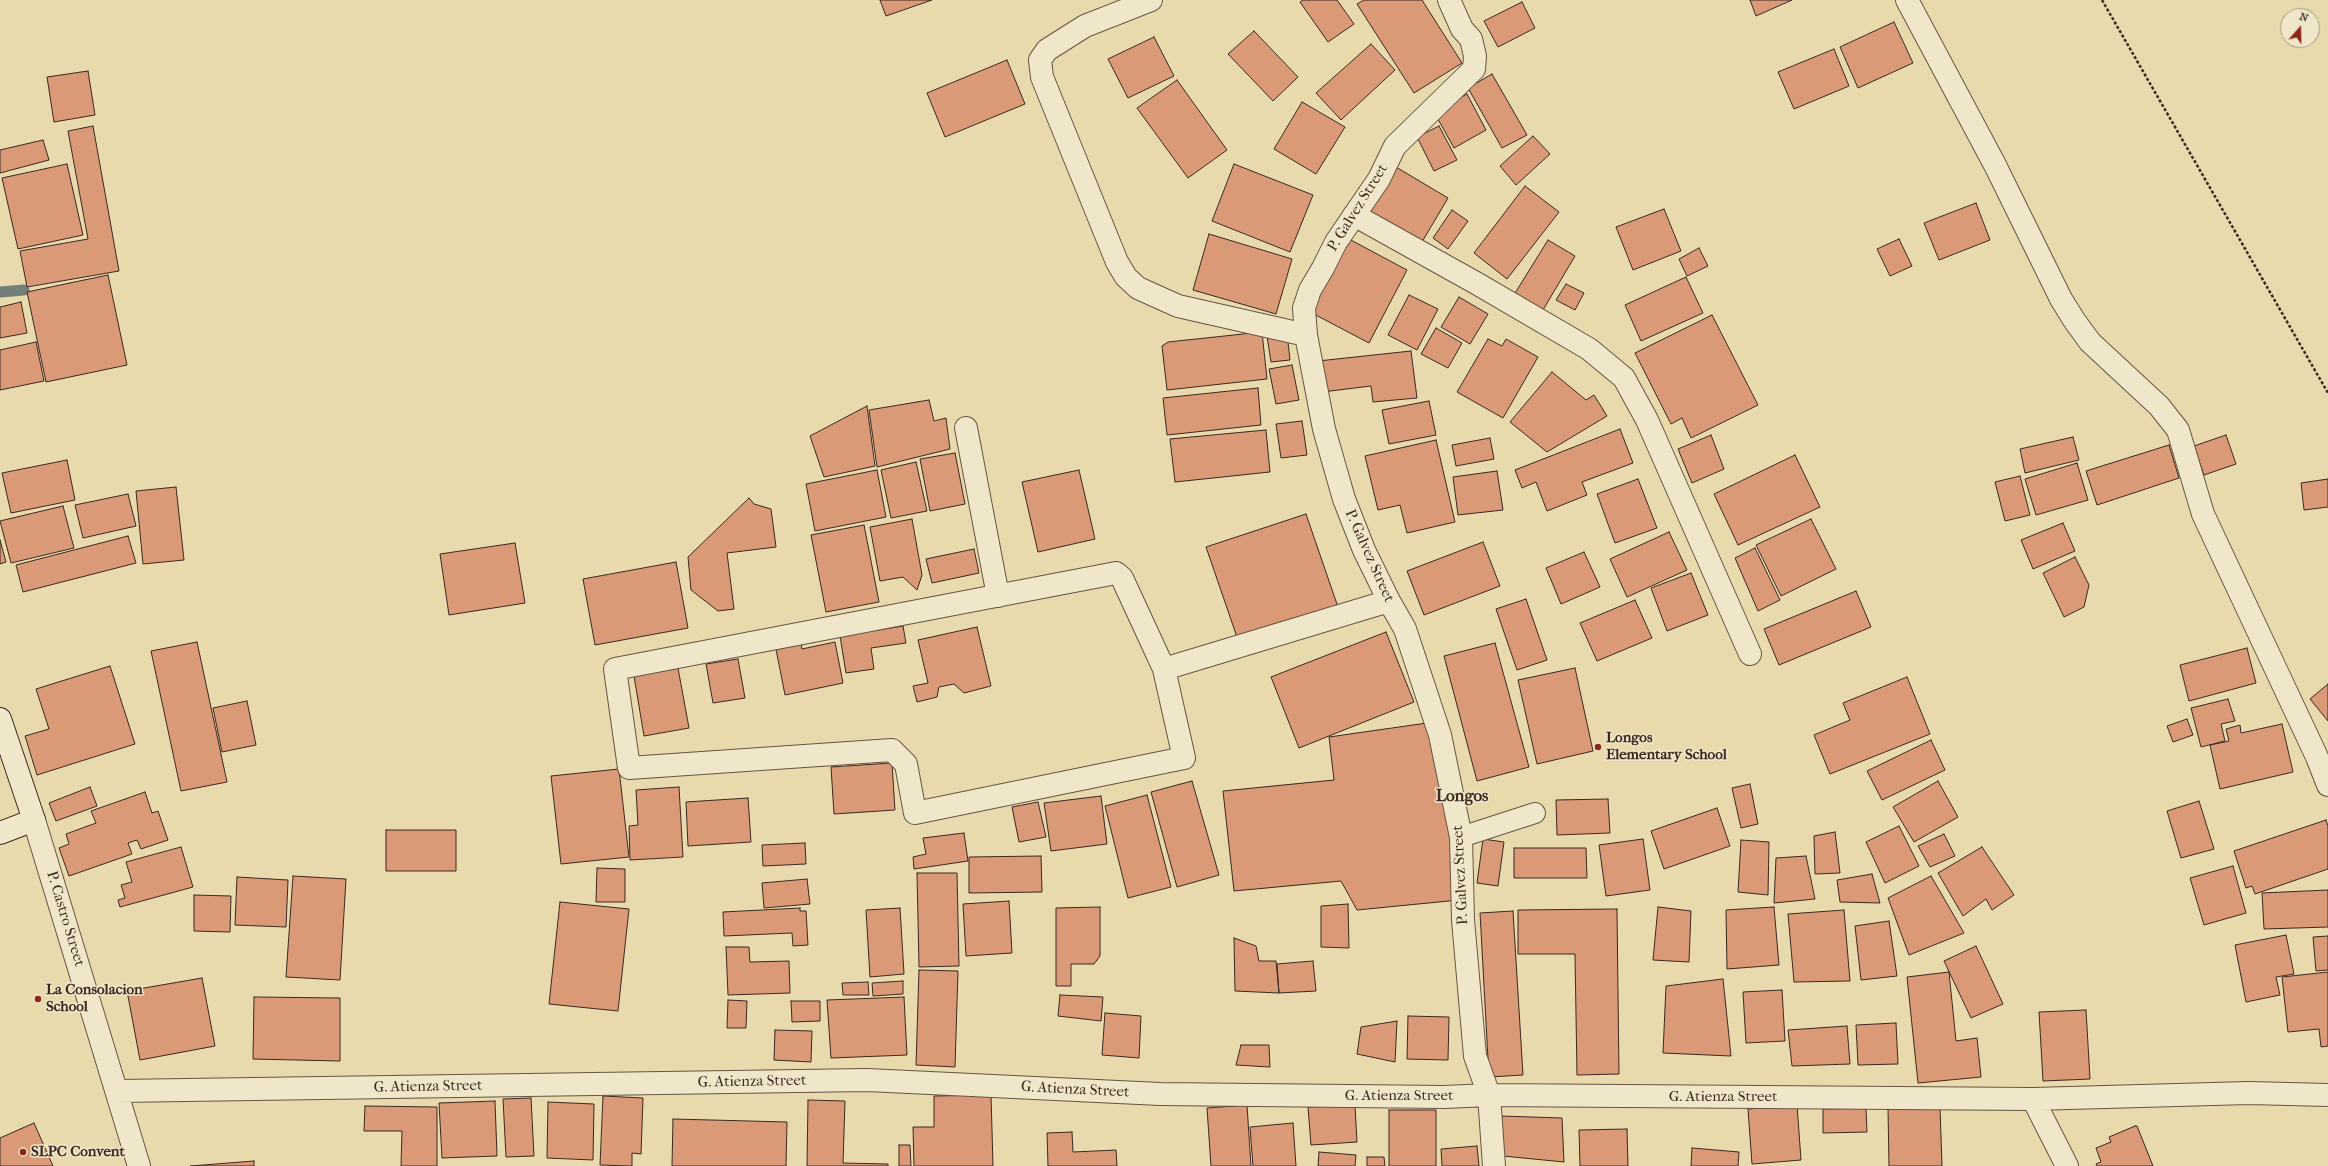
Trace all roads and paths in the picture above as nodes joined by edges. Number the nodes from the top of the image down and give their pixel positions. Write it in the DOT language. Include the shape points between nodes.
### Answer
graph roads {
  1 [pos="1151,0"];
  2 [pos="1449,0"];
  3 [pos="1907,0"];
  4 [pos="2102,0"];
  5 [pos="1354,215"];
  6 [pos="1306,335"];
  7 [pos="2328,393"];
  8 [pos="966,428"];
  9 [pos="998,596"];
  10 [pos="1389,601"];
  11 [pos="1750,654"];
  12 [pos="1164,669"];
  13 [pos="0,719"];
  14 [pos="2328,785"];
  15 [pos="1535,813"];
  16 [pos="34,820"];
  17 [pos="0,833"];
  18 [pos="1461,837"];
  19 [pos="118,1091"];
  20 [pos="1489,1095"];
  21 [pos="2328,1096"];
  22 [pos="2033,1099"];
  23 [pos="140,1166"];
  24 [pos="1494,1166"];
  25 [pos="2067,1166"];
  1 -- 6 [label="street" via="1085,26 1047,50 1040,60 1042,77 1117,262 1126,277 1138,288 1178,306"];
  2 -- 5 [label="street, P. Galvez Street" via="1462,28 1471,39 1476,56 1474,69 1395,146 1379,179"];
  3 -- 14 [label="street" via="2074,320 2090,342 2159,406 2178,430 2203,514"];
  4 -- 7 [label="path"];
  5 -- 6 [label="street, P. Galvez Street" via="1310,290 1304,308"];
  5 -- 11 [label="street" via="1589,349 1624,378 1647,420"];
  6 -- 10 [label="street, P. Galvez Street" via="1324,429 1344,499 1364,550"];
  8 -- 9 [label="street"];
  9 -- 12 [label="street" via="1116,574 1122,578"];
  9 -- 12 [label="street" via="615,669 628,768 892,750 906,764 914,813 1184,758"];
  10 -- 12 [label="street"];
  10 -- 18 [label="street, P. Galvez Street" via="1405,629 1432,703"];
  13 -- 16 [label="street, P. Castro Street"];
  15 -- 18 [label="lane"];
  16 -- 17 [label="street"];
  16 -- 19 [label="street, P. Castro Street"];
  18 -- 20 [label="street, P. Galvez Street" via="1463,920 1475,1056"];
  19 -- 20 [label="street, G. Atienza Street" via="867,1080 1160,1094 1444,1097"];
  19 -- 23 [label="street, P. Castro Street"];
  20 -- 22 [label="street, G. Atienza Street"];
  20 -- 24 [label="street, P. Galvez Street"];
  21 -- 22 [label="street, G. Atienza Street" via="2249,1093"];
  22 -- 25 [label="street"];
}
